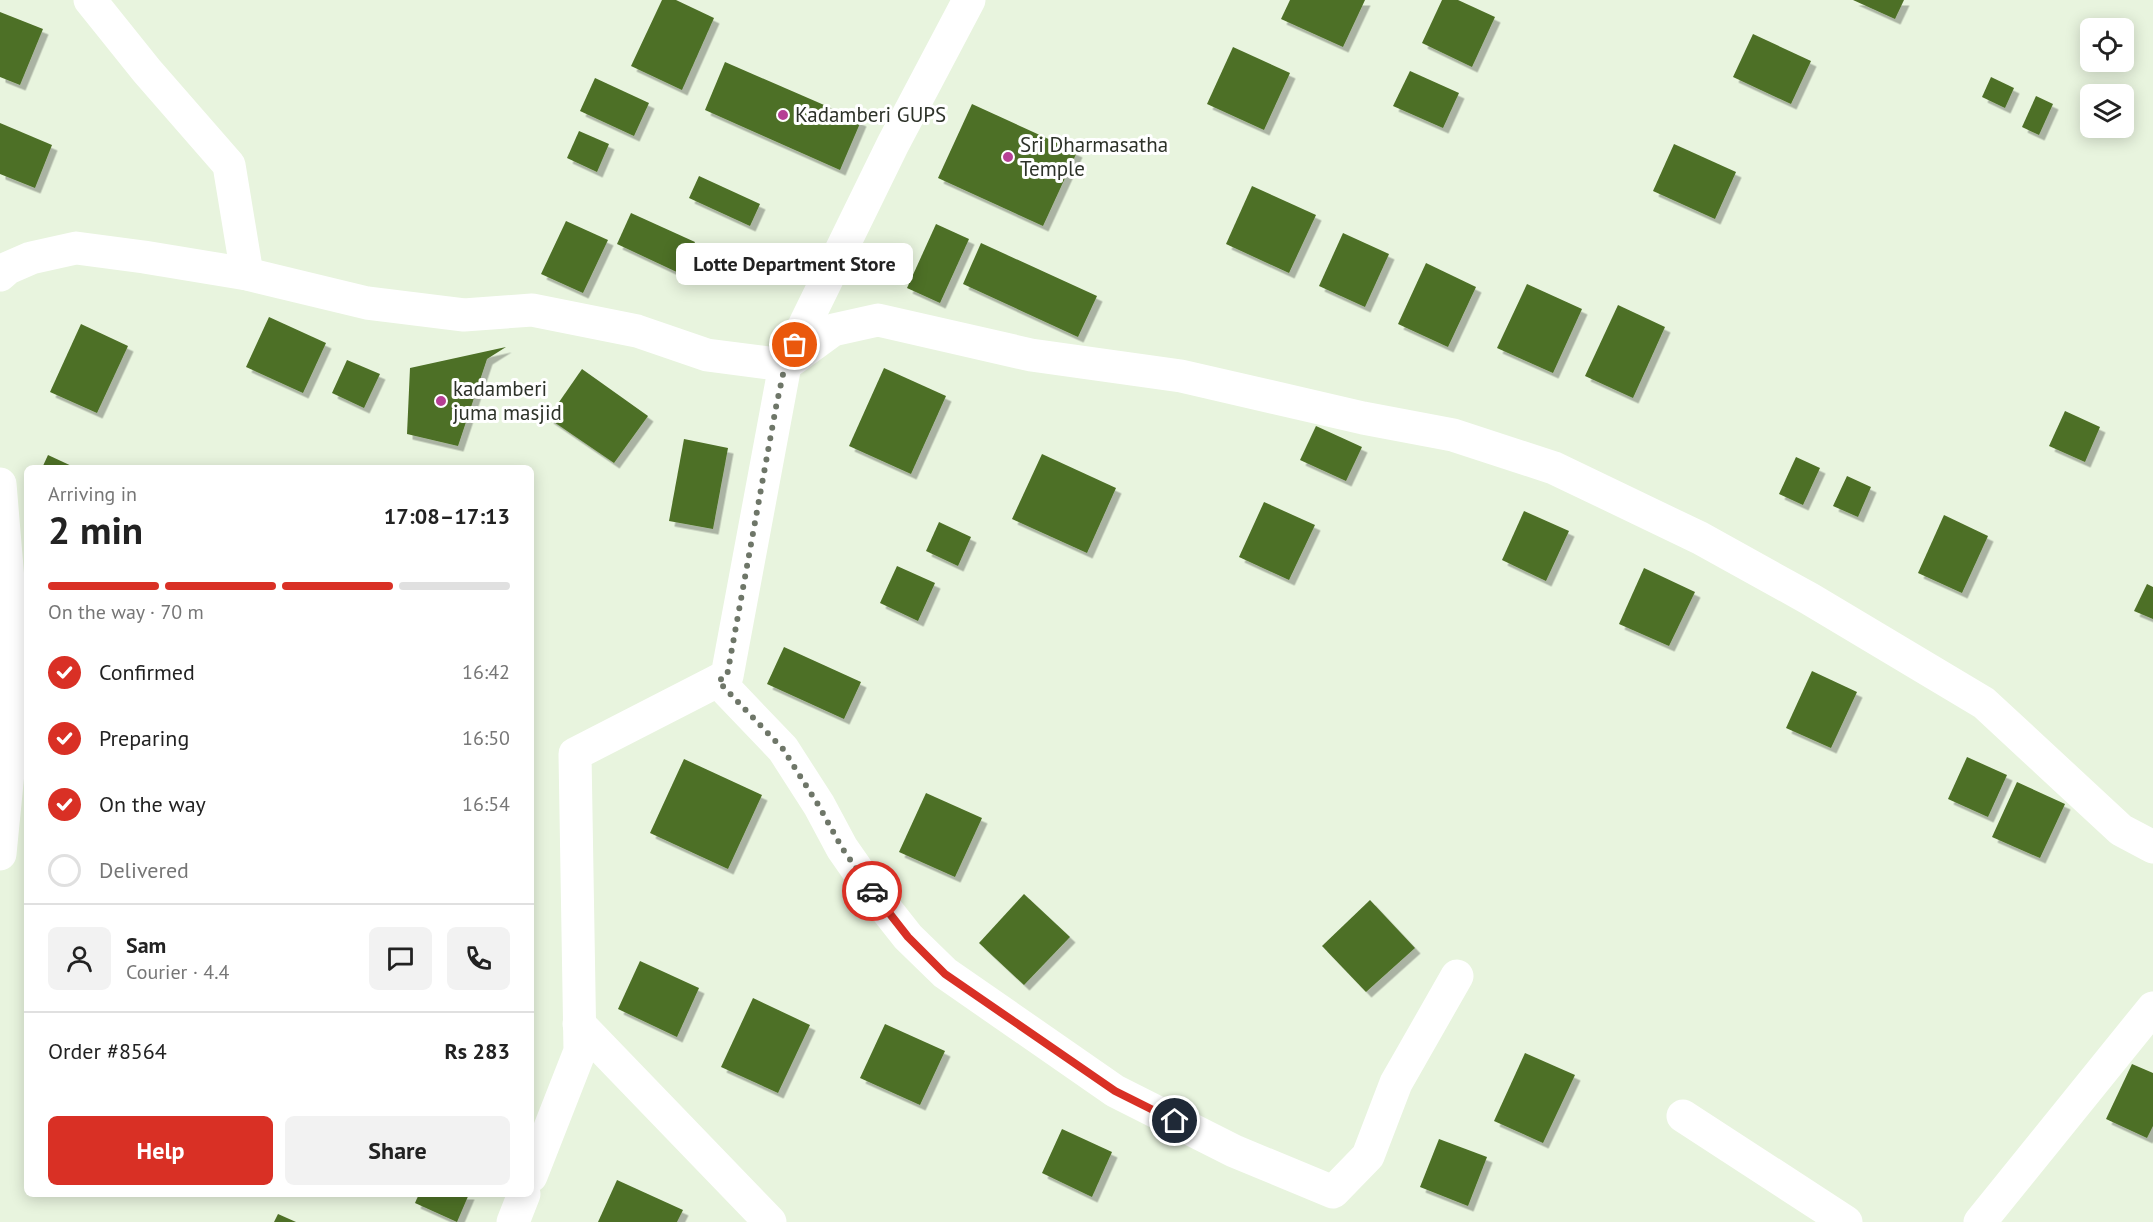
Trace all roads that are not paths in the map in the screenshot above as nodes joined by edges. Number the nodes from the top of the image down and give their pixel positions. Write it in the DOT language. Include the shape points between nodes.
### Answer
graph roads {
  1 [pos="90,0"];
  2 [pos="969,0"];
  3 [pos="3,268"];
  4 [pos="247,274"];
  5 [pos="785,365"];
  6 [pos="0,484"];
  7 [pos="718,681"];
  8 [pos="2153,847"];
  9 [pos="0,854"];
  10 [pos="1457,976"];
  11 [pos="2153,1008"];
  12 [pos="579,1024"];
  13 [pos="1683,1116"];
  14 [pos="534,1168"];
  15 [pos="523,1197"];
  16 [pos="513,1222"];
  17 [pos="770,1222"];
  18 [pos="1846,1222"];
  19 [pos="1980,1222"];
  1 -- 4 [label="street" via="229,165"];
  2 -- 5 [label="street" via="893,144"];
  3 -- 4 [label="street" via="76,248"];
  4 -- 5 [label="street" via="367,303 453,314 531,310 637,331 707,355"];
  5 -- 7 [label="street" via="727,676"];
  5 -- 8 [label="street" via="833,330 878,320 1030,355 1181,376 1453,435 1554,468 1700,538 1984,703 2121,830"];
  6 -- 9 [label="street" via="14,652 12,732"];
  7 -- 10 [label="street" via="783,749 874,894 908,937 945,974 1115,1091 1234,1151 1333,1192 1368,1156 1396,1083"];
  7 -- 12 [label="street" via="575,754"];
  11 -- 19 [label="street"];
  12 -- 14 [label="street" via="580,1051"];
  12 -- 17 [label="street"];
  13 -- 18 [label="street"];
  15 -- 16 [label="street"];
}
